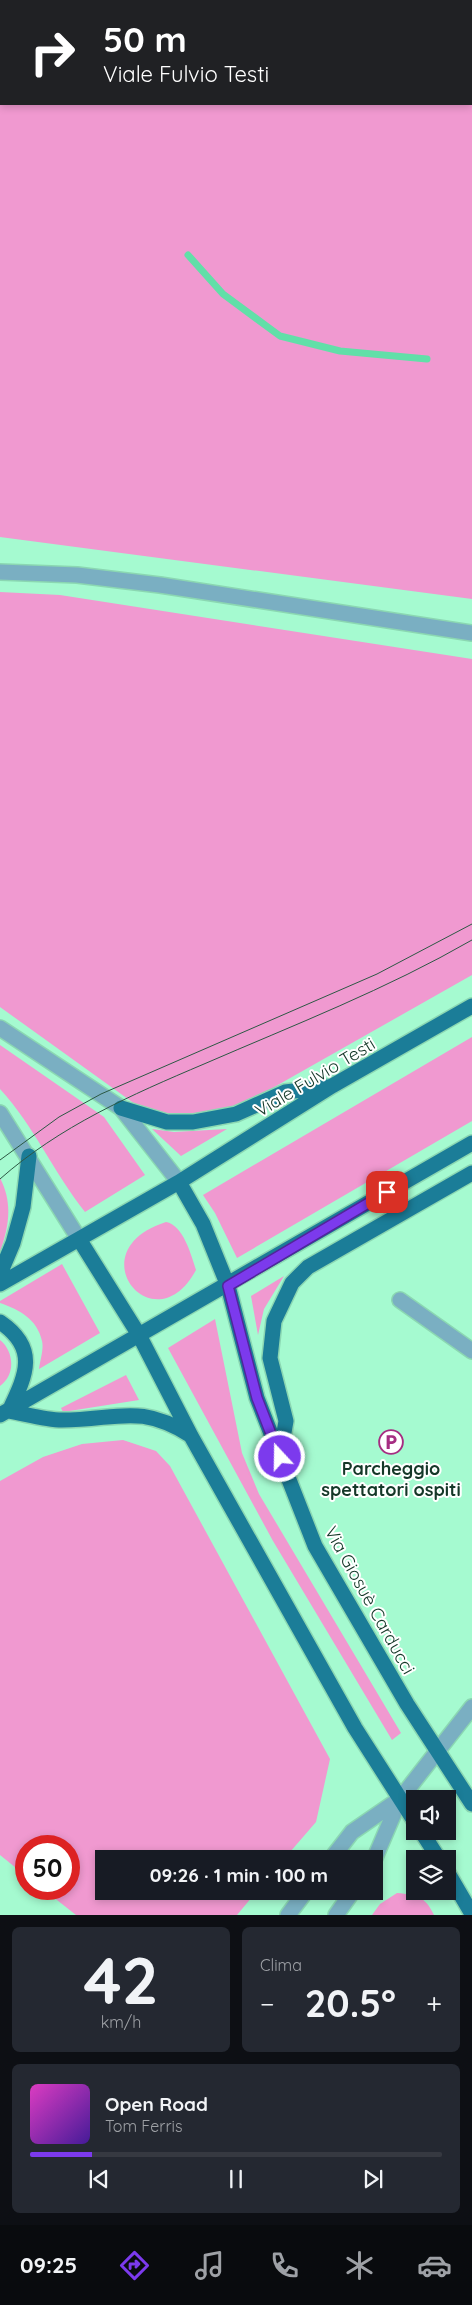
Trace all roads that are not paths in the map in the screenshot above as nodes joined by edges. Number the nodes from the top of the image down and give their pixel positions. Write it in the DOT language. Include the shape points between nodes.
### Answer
graph roads {
  1 [pos="0,572"];
  2 [pos="472,633"];
  3 [pos="472,1006"];
  4 [pos="0,1028"];
  5 [pos="332,1086"];
  6 [pos="120,1108"];
  7 [pos="0,1113"];
  8 [pos="472,1143"];
  9 [pos="29,1156"];
  10 [pos="472,1173"];
  11 [pos="179,1182"];
  12 [pos="79,1239"];
  13 [pos="0,1274"];
  14 [pos="0,1284"];
  15 [pos="228,1286"];
  16 [pos="400,1300"];
  17 [pos="0,1322"];
  18 [pos="139,1335"];
  19 [pos="472,1351"];
  20 [pos="4,1413"];
  21 [pos="0,1425"];
  22 [pos="191,1436"];
  23 [pos="280,1457"];
  24 [pos="472,1706"];
  25 [pos="437,1751"];
  26 [pos="400,1799"];
  27 [pos="472,1804"];
  28 [pos="406,1808"];
  29 [pos="338,1850"];
  30 [pos="378,1850"];
  31 [pos="456,1887"];
  32 [pos="299,1900"];
  33 [pos="347,1900"];
  34 [pos="472,1914"];
  35 [pos="288,1915"];
  36 [pos="336,1915"];
  1 -- 2 [label="street" via="77,575 160,585"];
  3 -- 5 [label="main road, Viale Fulvio Testi"];
  4 -- 6 [label="street"];
  5 -- 6 [label="main road" via="285,1092 236,1114 193,1122 167,1122"];
  5 -- 11 [label="main road, Viale Fulvio Testi"];
  6 -- 11 [label="street"];
  7 -- 9 [label="street"];
  8 -- 15 [label="main road"];
  9 -- 12 [label="street"];
  9 -- 13 [label="main road" via="23,1206"];
  10 -- 23 [label="main road" via="308,1267 292,1283 274,1321 270,1358 286,1421"];
  11 -- 12 [label="main road, Viale Fulvio Testi"];
  11 -- 15 [label="main road" via="203,1224"];
  12 -- 14 [label="main road, Viale Fulvio Testi"];
  12 -- 18 [label="main road"];
  15 -- 18 [label="main road"];
  15 -- 23 [label="main road, Via Giosuè Carducci" via="257,1398"];
  16 -- 19 [label="street"];
  17 -- 20 [label="main road" via="16,1337 26,1368"];
  18 -- 20 [label="main road"];
  18 -- 22 [label="main road"];
  20 -- 21 [label="street"];
  20 -- 22 [label="main road" via="60,1420 131,1414 155,1418"];
  22 -- 26 [label="main road" via="355,1728"];
  23 -- 25 [label="main road, Via Giosuè Carducci" via="315,1546"];
  24 -- 25 [label="street"];
  25 -- 26 [label="street"];
  25 -- 27 [label="main road, Via Giosuè Carducci"];
  26 -- 28 [label="main road"];
  26 -- 29 [label="street" via="352,1832"];
  26 -- 30 [label="street"];
  31 -- 34 [label="main road"];
  32 -- 35 [label="street"];
  33 -- 36 [label="street"];
}
